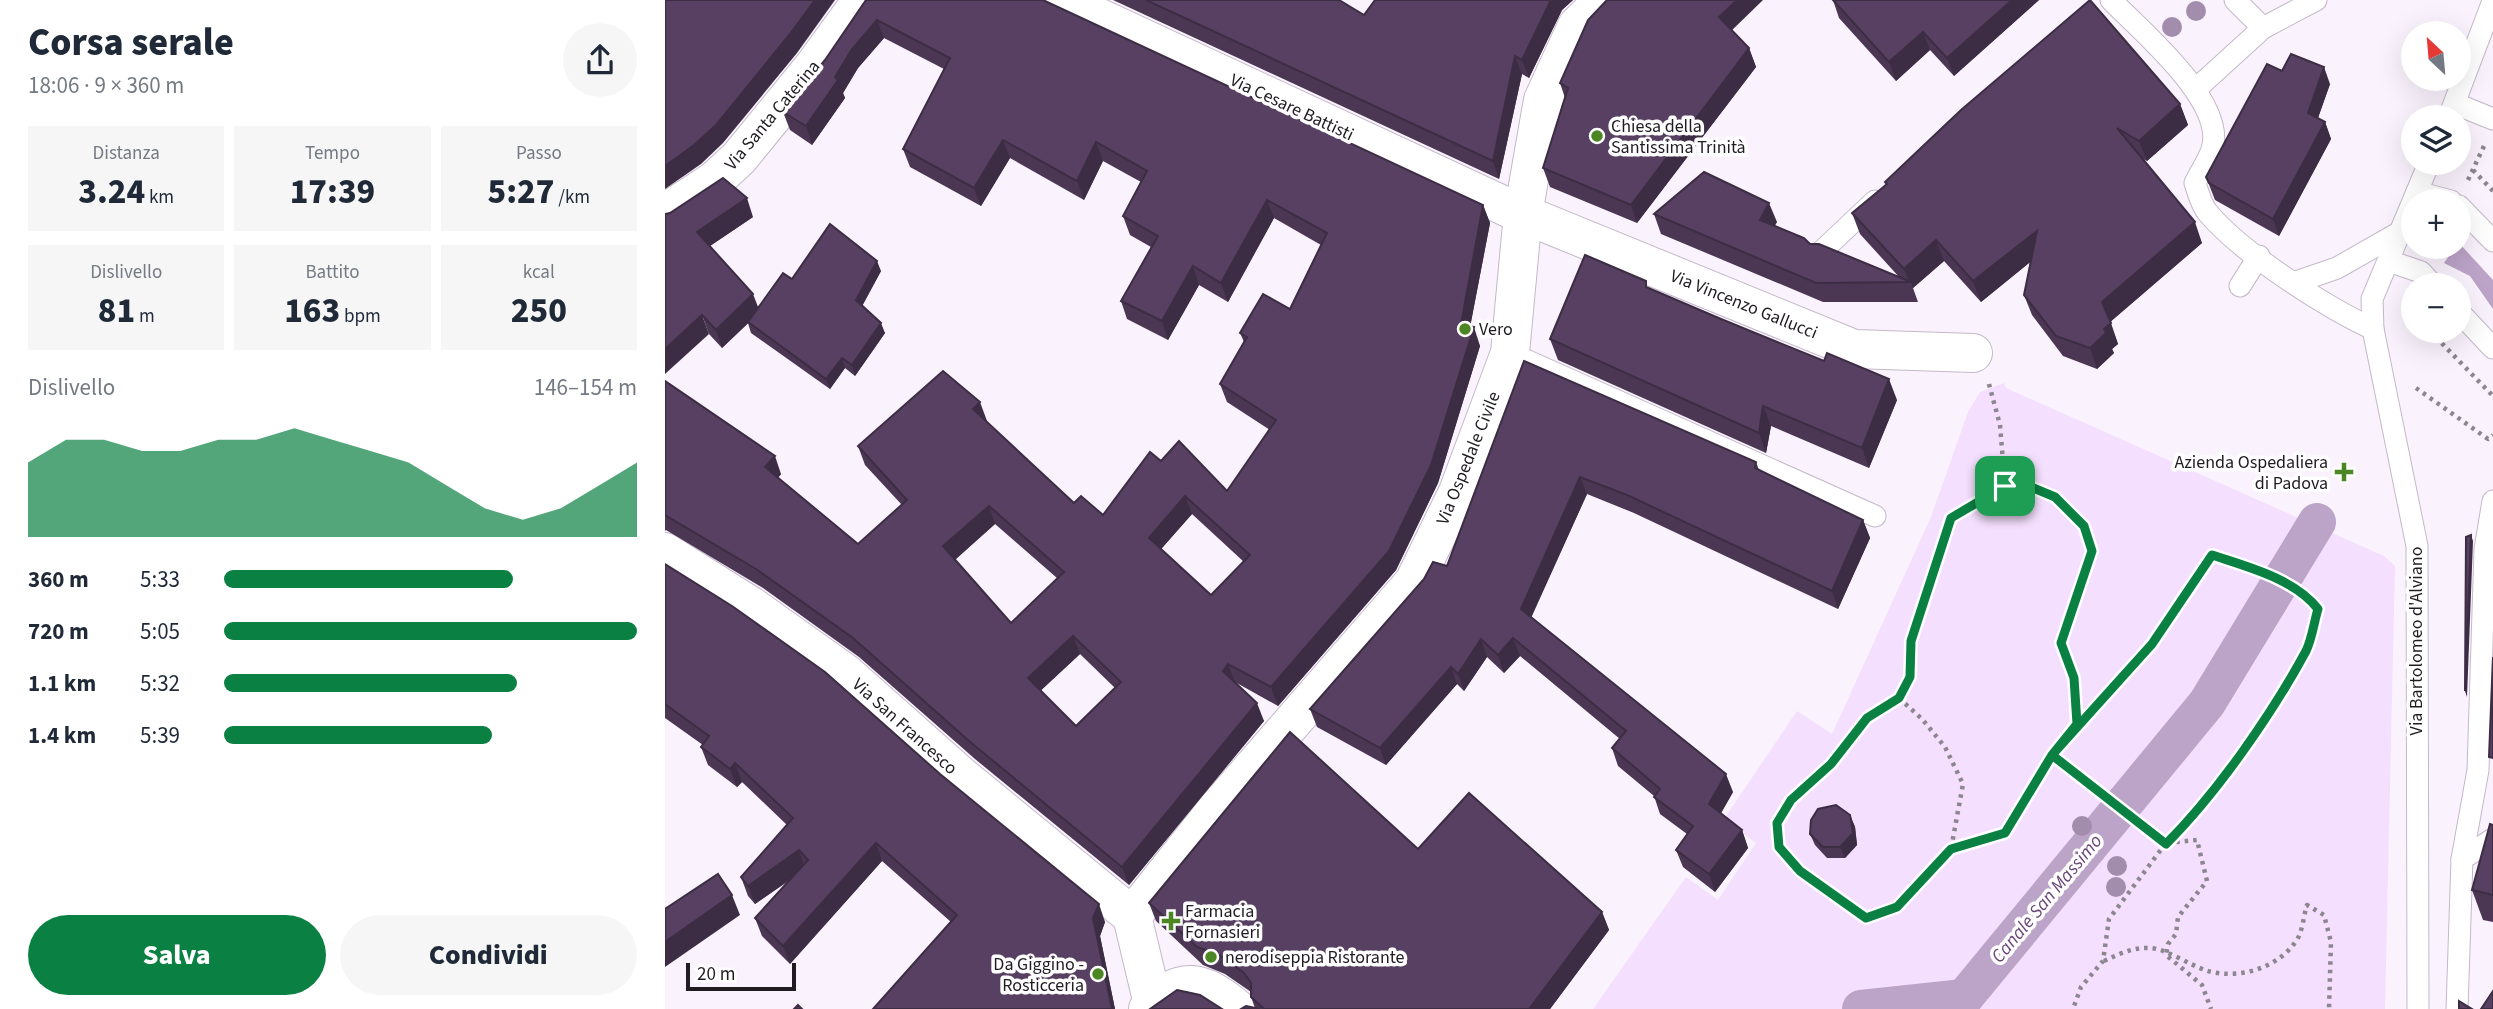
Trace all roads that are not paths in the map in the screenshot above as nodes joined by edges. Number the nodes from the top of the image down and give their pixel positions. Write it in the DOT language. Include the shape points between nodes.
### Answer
graph roads {
  1 [pos="862,0"];
  2 [pos="1061,0"];
  3 [pos="1604,0"];
  4 [pos="2111,0"];
  5 [pos="2235,0"];
  6 [pos="2316,0"];
  7 [pos="2493,1"];
  8 [pos="2263,28"];
  9 [pos="2196,89"];
  10 [pos="2455,105"];
  11 [pos="2471,119"];
  12 [pos="2491,128"];
  13 [pos="1892,186"];
  14 [pos="674,197"];
  15 [pos="1523,214"];
  16 [pos="2471,215"];
  17 [pos="2400,232"];
  18 [pos="2493,241"];
  19 [pos="1822,251"];
  20 [pos="2259,256"];
  21 [pos="2389,261"];
  22 [pos="2422,273"];
  23 [pos="2296,282"];
  24 [pos="2240,286"];
  25 [pos="2471,325"];
  26 [pos="2373,329"];
  27 [pos="2493,348"];
  28 [pos="1510,353"];
  29 [pos="1973,353"];
  30 [pos="2493,501"];
  31 [pos="1875,516"];
  32 [pos="665,552"];
  33 [pos="2493,839"];
  34 [pos="2462,859"];
  35 [pos="1132,916"];
  36 [pos="1150,1006"];
  37 [pos="1237,1009"];
  38 [pos="2418,1009"];
  39 [pos="2457,1009"];
  1 -- 14 [label="street, Via Santa Caterina" via="739,158 714,181"];
  2 -- 15 [label="street, Via Cesare Battisti"];
  3 -- 15 [label="street, Via Ospedale Civile" via="1577,26 1543,100"];
  4 -- 9 [label="lane"];
  5 -- 8 [label="lane"];
  6 -- 8 [label="lane"];
  7 -- 10 [label="lane"];
  8 -- 9 [label="lane"];
  9 -- 20 [label="lane" via="2213,123 2213,147 2195,183 2198,192 2206,211"];
  11 -- 12 [label="lane"];
  13 -- 19 [label="lane"];
  15 -- 28 [label="street, Via Ospedale Civile"];
  15 -- 29 [label="street, Via Vincenzo Gallucci" via="1854,349"];
  16 -- 18 [label="lane"];
  17 -- 21 [label="lane, Via Bartolomeo d'Alviano"];
  17 -- 23 [label="lane" via="2337,268"];
  20 -- 23 [label="lane"];
  20 -- 24 [label="lane"];
  21 -- 22 [label="lane"];
  21 -- 26 [label="lane, Via Bartolomeo d'Alviano" via="2372,299"];
  23 -- 26 [label="lane"];
  25 -- 27 [label="lane"];
  26 -- 38 [label="lane, Via Bartolomeo d'Alviano" via="2417,546"];
  28 -- 31 [label="lane"];
  28 -- 35 [label="street, Via Ospedale Civile" via="1458,492 1414,582 1216,810"];
  30 -- 34 [label="lane" via="2485,549 2478,770"];
  32 -- 35 [label="street, Via San Francesco" via="845,673 961,776"];
  33 -- 34 [label="lane"];
  34 -- 39 [label="lane"];
  35 -- 36 [label="street"];
  36 -- 37 [label="street" via="1171,989 1198,984 1217,991"];
}
